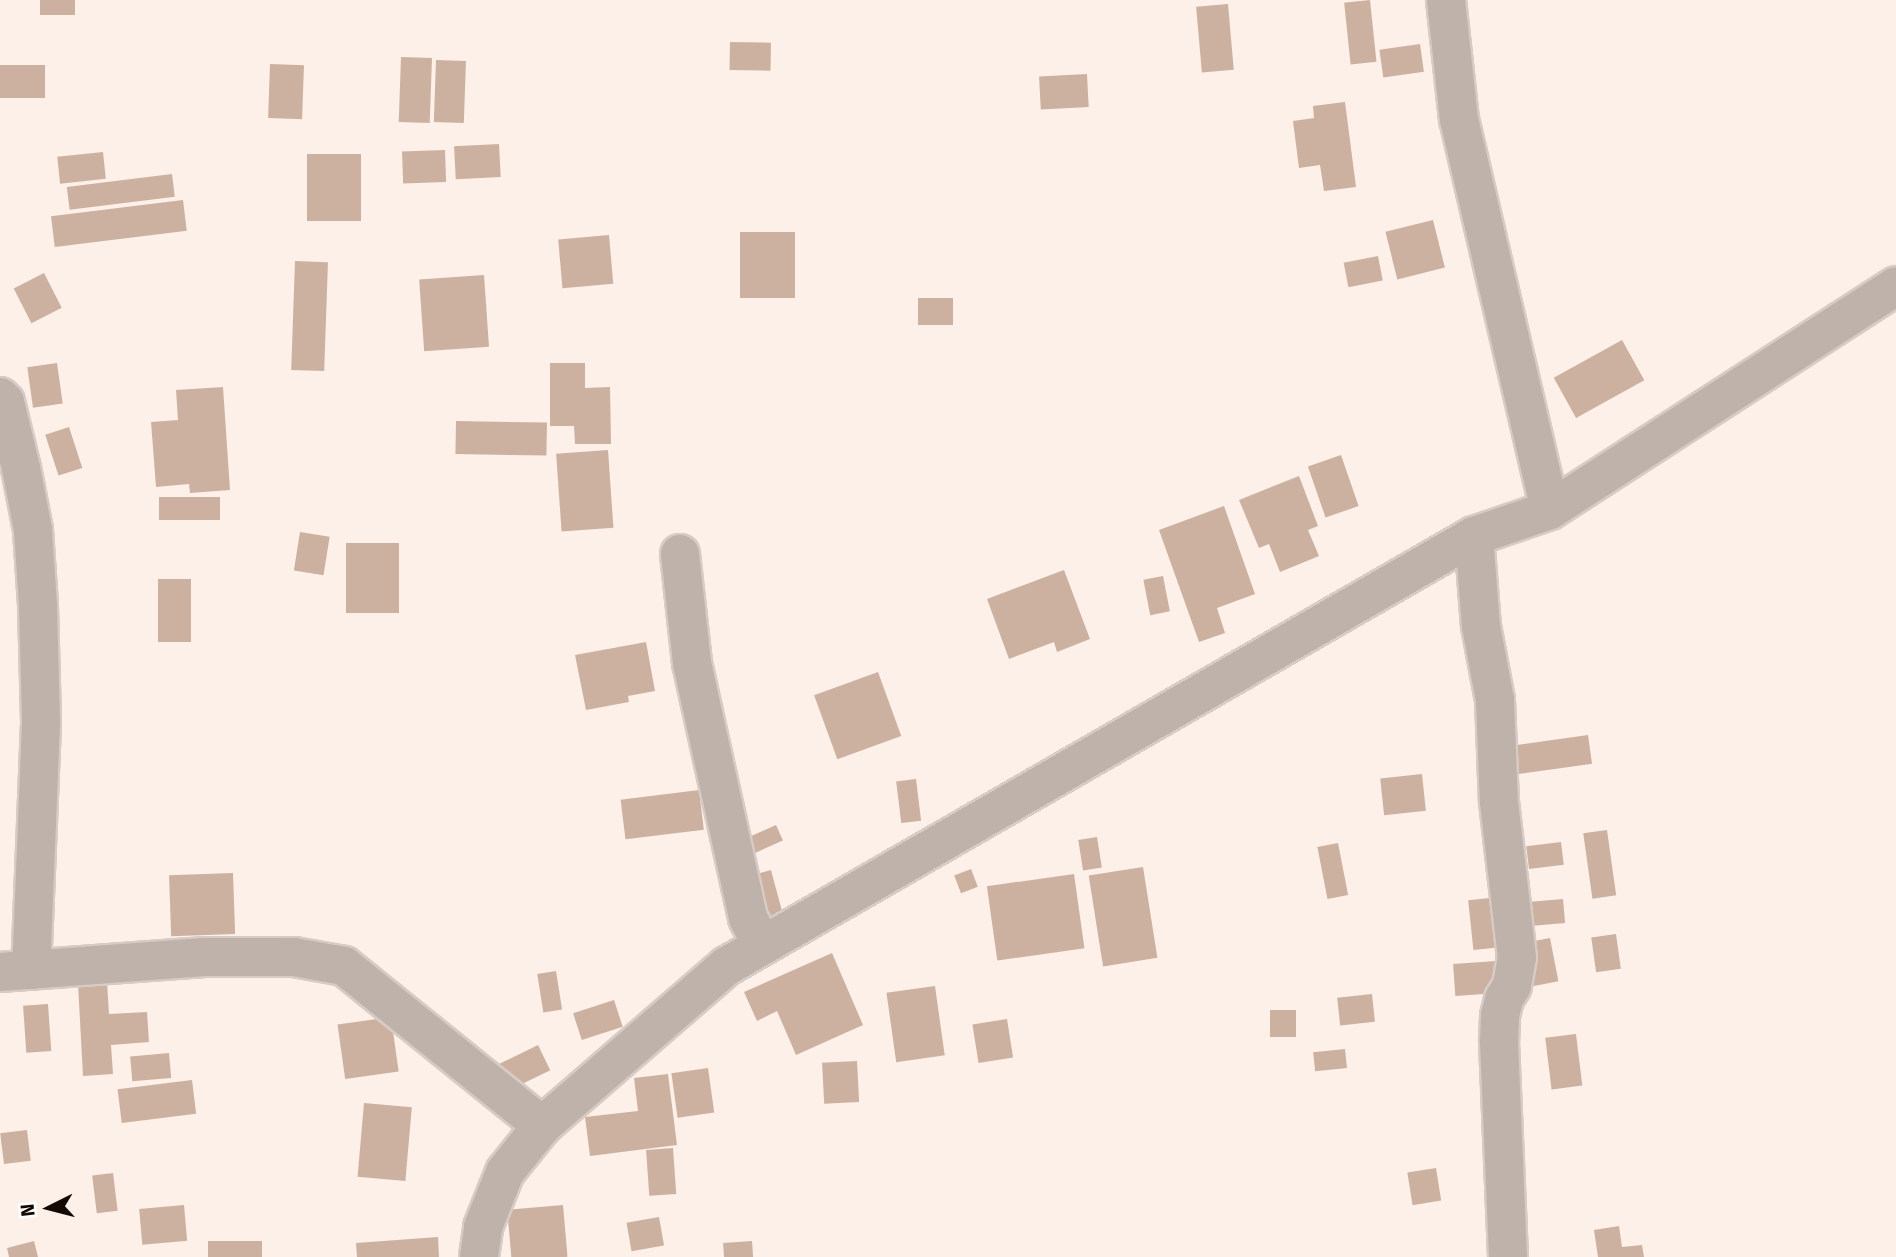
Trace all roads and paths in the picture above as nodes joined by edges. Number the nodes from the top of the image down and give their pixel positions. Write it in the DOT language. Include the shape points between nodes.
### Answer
graph roads {
  1 [pos="1446,0"];
  2 [pos="1896,286"];
  3 [pos="0,397"];
  4 [pos="1550,510"];
  5 [pos="1475,536"];
  6 [pos="680,554"];
  7 [pos="762,946"];
  8 [pos="16,971"];
  9 [pos="542,1126"];
  10 [pos="479,1257"];
  11 [pos="1508,1257"];
  1 -- 4 [label="street" via="1459,119"];
  2 -- 4 [label="street"];
  3 -- 8 [label="street" via="5,402 33,530 38,606 41,723"];
  4 -- 5 [label="street"];
  5 -- 7 [label="street"];
  5 -- 11 [label="street" via="1483,638 1495,700 1499,802 1517,957 1500,1016 1499,1042"];
  6 -- 7 [label="street" via="691,663 748,918"];
  7 -- 9 [label="street" via="727,966"];
  8 -- 9 [label="street" via="204,957 294,957 344,966"];
  9 -- 10 [label="street" via="505,1172 483,1227"];
}
